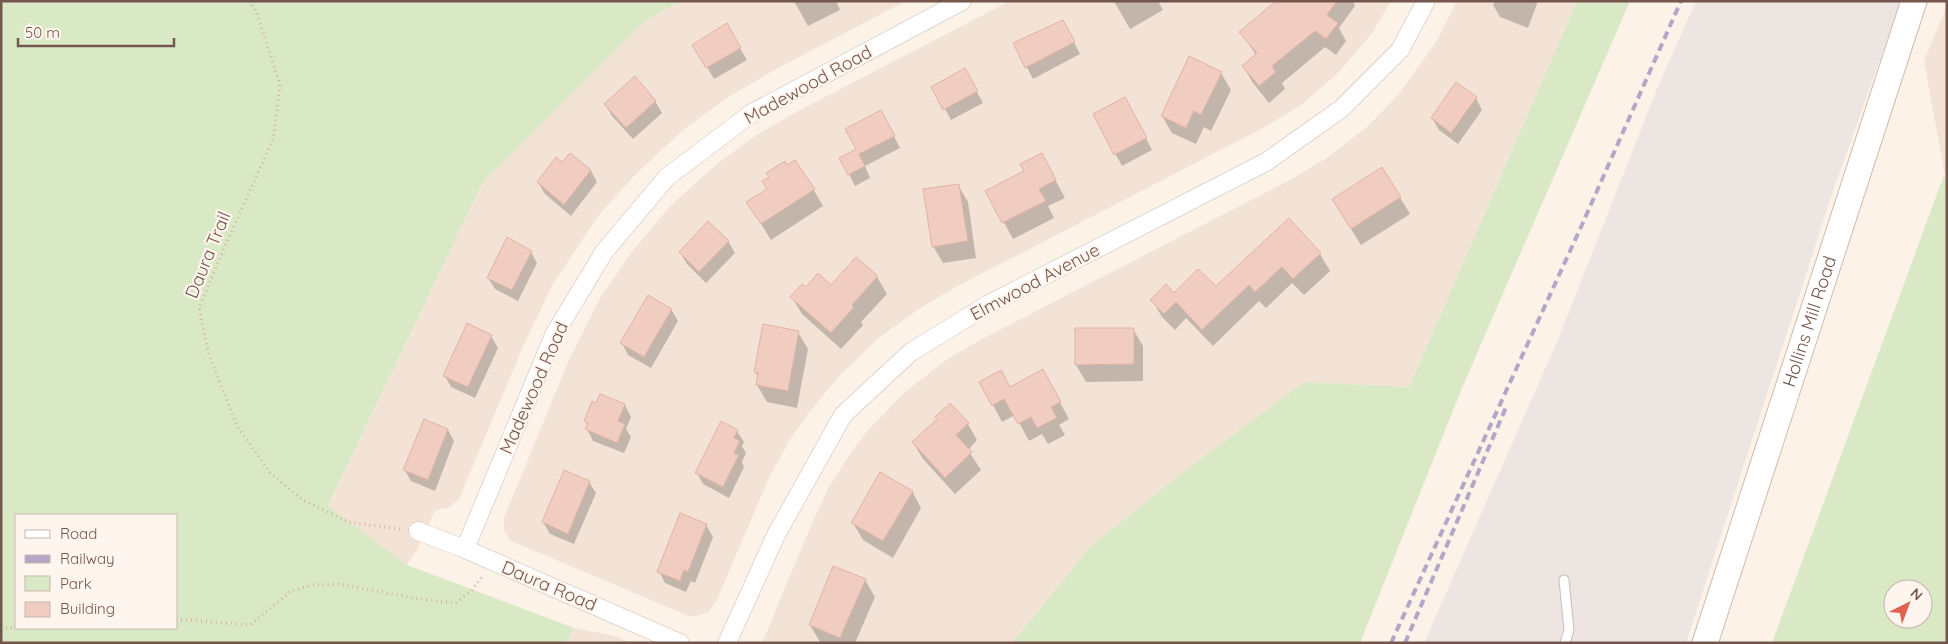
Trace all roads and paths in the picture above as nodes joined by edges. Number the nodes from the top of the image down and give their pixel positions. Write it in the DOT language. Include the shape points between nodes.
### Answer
graph roads {
  1 [pos="248,1"];
  2 [pos="962,1"];
  3 [pos="1426,1"];
  4 [pos="1914,1"];
  5 [pos="418,531"];
  6 [pos="465,550"];
  7 [pos="489,560"];
  8 [pos="1564,580"];
  9 [pos="178,619"];
  10 [pos="1,628"];
  11 [pos="15,628"];
  12 [pos="680,643"];
  13 [pos="727,643"];
  14 [pos="1565,643"];
  15 [pos="1705,643"];
  1 -- 5 [label="path, Daura Trail" via="256,10 280,85 273,139 199,308 209,355 237,426 271,474 303,500 349,522"];
  2 -- 6 [label="street, Madewood Road" via="752,113 667,177 604,252 554,335"];
  3 -- 13 [label="street, Elmwood Avenue" via="1400,50 1341,109 1266,162 989,304 911,352 843,415 776,534"];
  4 -- 15 [label="street, Hollins Mill Road"];
  5 -- 6 [label="street, Daura Road"];
  6 -- 7 [label="street, Daura Road"];
  7 -- 9 [label="path" via="480,580 456,603 340,584 313,585 291,591 250,625"];
  7 -- 12 [label="street, Daura Road"];
  8 -- 14 [label="lane" via="1569,630"];
  10 -- 11 [label="path"];
}
